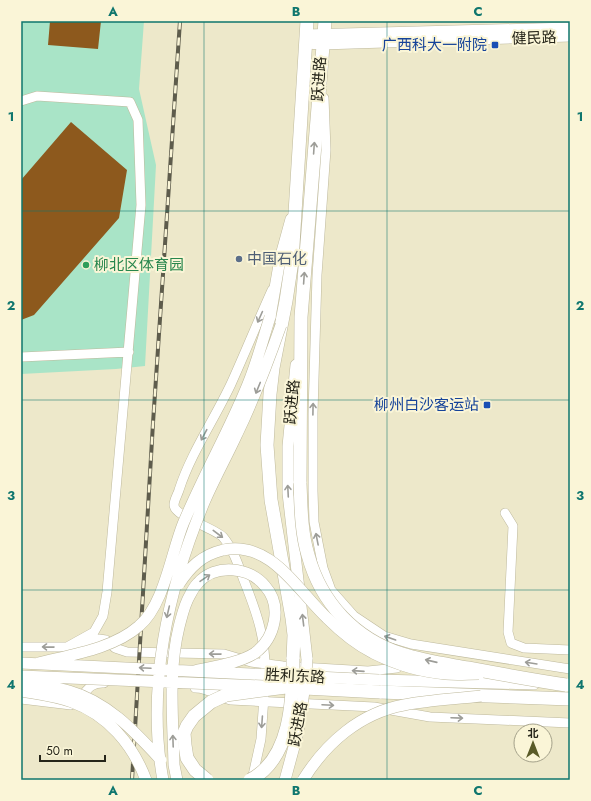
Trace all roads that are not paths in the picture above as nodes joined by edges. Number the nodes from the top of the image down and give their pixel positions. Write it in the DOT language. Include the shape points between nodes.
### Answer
graph roads {
  1 [pos="307,21"];
  2 [pos="325,21"];
  3 [pos="570,28"];
  4 [pos="570,36"];
  5 [pos="306,39"];
  6 [pos="323,40"];
  7 [pos="21,100"];
  8 [pos="295,205"];
  9 [pos="276,282"];
  10 [pos="301,317"];
  11 [pos="278,320"];
  12 [pos="128,352"];
  13 [pos="21,356"];
  14 [pos="505,513"];
  15 [pos="173,593"];
  16 [pos="411,644"];
  17 [pos="21,647"];
  18 [pos="67,647"];
  19 [pos="570,650"];
  20 [pos="21,663"];
  21 [pos="38,663"];
  22 [pos="266,663"];
  23 [pos="570,669"];
  24 [pos="194,670"];
  25 [pos="497,674"];
  26 [pos="21,676"];
  27 [pos="21,683"];
  28 [pos="568,685"];
  29 [pos="286,687"];
  30 [pos="21,690"];
  31 [pos="481,696"];
  32 [pos="21,699"];
  33 [pos="570,699"];
  34 [pos="264,702"];
  35 [pos="570,723"];
  36 [pos="290,764"];
  37 [pos="146,780"];
  38 [pos="163,780"];
  39 [pos="178,780"];
  40 [pos="207,780"];
  41 [pos="251,780"];
  42 [pos="278,780"];
  43 [pos="285,780"];
  44 [pos="303,780"];
  1 -- 5 [label="highway, 跃进路"];
  2 -- 6 [label="highway, 跃进路"];
  3 -- 6 [label="main road, 健民路"];
  4 -- 6 [label="main road, 健民路"];
  5 -- 6 [label="main road, 健民路"];
  5 -- 8 [label="highway, 跃进路"];
  10 -- 6 [label="highway, 跃进路, one-way"];
  16 -- 6 [label="lane, one-way" via="384,636 354,616 331,590 314,522 313,413 317,275 326,150"];
  7 -- 12 [label="lane" via="37,96 130,102 138,120 141,206"];
  8 -- 9 [label="main road"];
  8 -- 11 [label="highway, 跃进路" via="292,261"];
  9 -- 11 [label="main road"];
  9 -- 22 [label="lane, one-way" via="230,385 198,446 174,505 180,514 214,531 227,542 255,606"];
  25 -- 10 [label="highway, one-way, bridge" via="436,662 389,649 351,626 329,602 318,582 307,554 302,517"];
  36 -- 10 [label="main road, 跃进路, one-way, bridge" via="298,732 306,678 288,486 288,446"];
  11 -- 15 [label="main road, 跃进路, one-way, bridge" via="255,395 203,504"];
  11 -- 21 [label="main road, bridge" via="192,502 150,615 140,626 113,642"];
  11 -- 41 [label="highway, bridge" via="267,445 270,492 294,635 291,701 284,737 271,763"];
  12 -- 13 [label="lane"];
  12 -- 18 [label="lane" via="107,592 102,616 94,632"];
  14 -- 19 [label="lane" via="513,526 508,632 511,643 524,648"];
  15 -- 25 [label="main road, bridge" via="190,568 206,556 234,549 251,551 273,562 326,618 373,653 418,670 445,674"];
  15 -- 38 [label="main road, 跃进路, one-way, bridge" via="165,626 158,692 160,768"];
  16 -- 22 [label="lane, one-way" via="405,659 397,668 368,671"];
  23 -- 16 [label="lane, one-way"];
  18 -- 17 [label="lane, one-way"];
  22 -- 18 [label="lane, one-way" via="251,662 224,654 127,652 115,648 106,640 99,639"];
  20 -- 21 [label="main road, 胜利东路, bridge"];
  24 -- 21 [label="main road, 胜利东路, one-way, bridge"];
  22 -- 34 [label="lane"];
  24 -- 28 [label="main road, 胜利东路, bridge" via="371,680"];
  39 -- 24 [label="main road, one-way, bridge" via="174,765 172,671 183,609 198,582 211,574 233,570 256,578 266,586 274,606 273,629 265,643 249,656"];
  25 -- 28 [label="highway, bridge"];
  26 -- 29 [label="main road, 胜利东路, bridge"];
  27 -- 39 [label="main road, bridge" via="71,692 118,716"];
  29 -- 31 [label="highway, 胜利东路, bridge"];
  29 -- 40 [label="highway, bridge" via="226,696 211,702 194,716 184,733 186,752 195,770"];
  30 -- 37 [label="main road, bridge" via="83,706 108,722 137,758"];
  31 -- 33 [label="highway, 胜利东路"];
  31 -- 44 [label="main road, bridge" via="403,705 379,712 344,732 325,750"];
  32 -- 34 [label="lane" via="71,705 96,683 202,688 226,699"];
  34 -- 35 [label="lane, one-way" via="374,707 430,717"];
  34 -- 41 [label="lane, one-way" via="261,739"];
  36 -- 42 [label="main road"];
  36 -- 43 [label="main road, 跃进路, bridge"];
}
